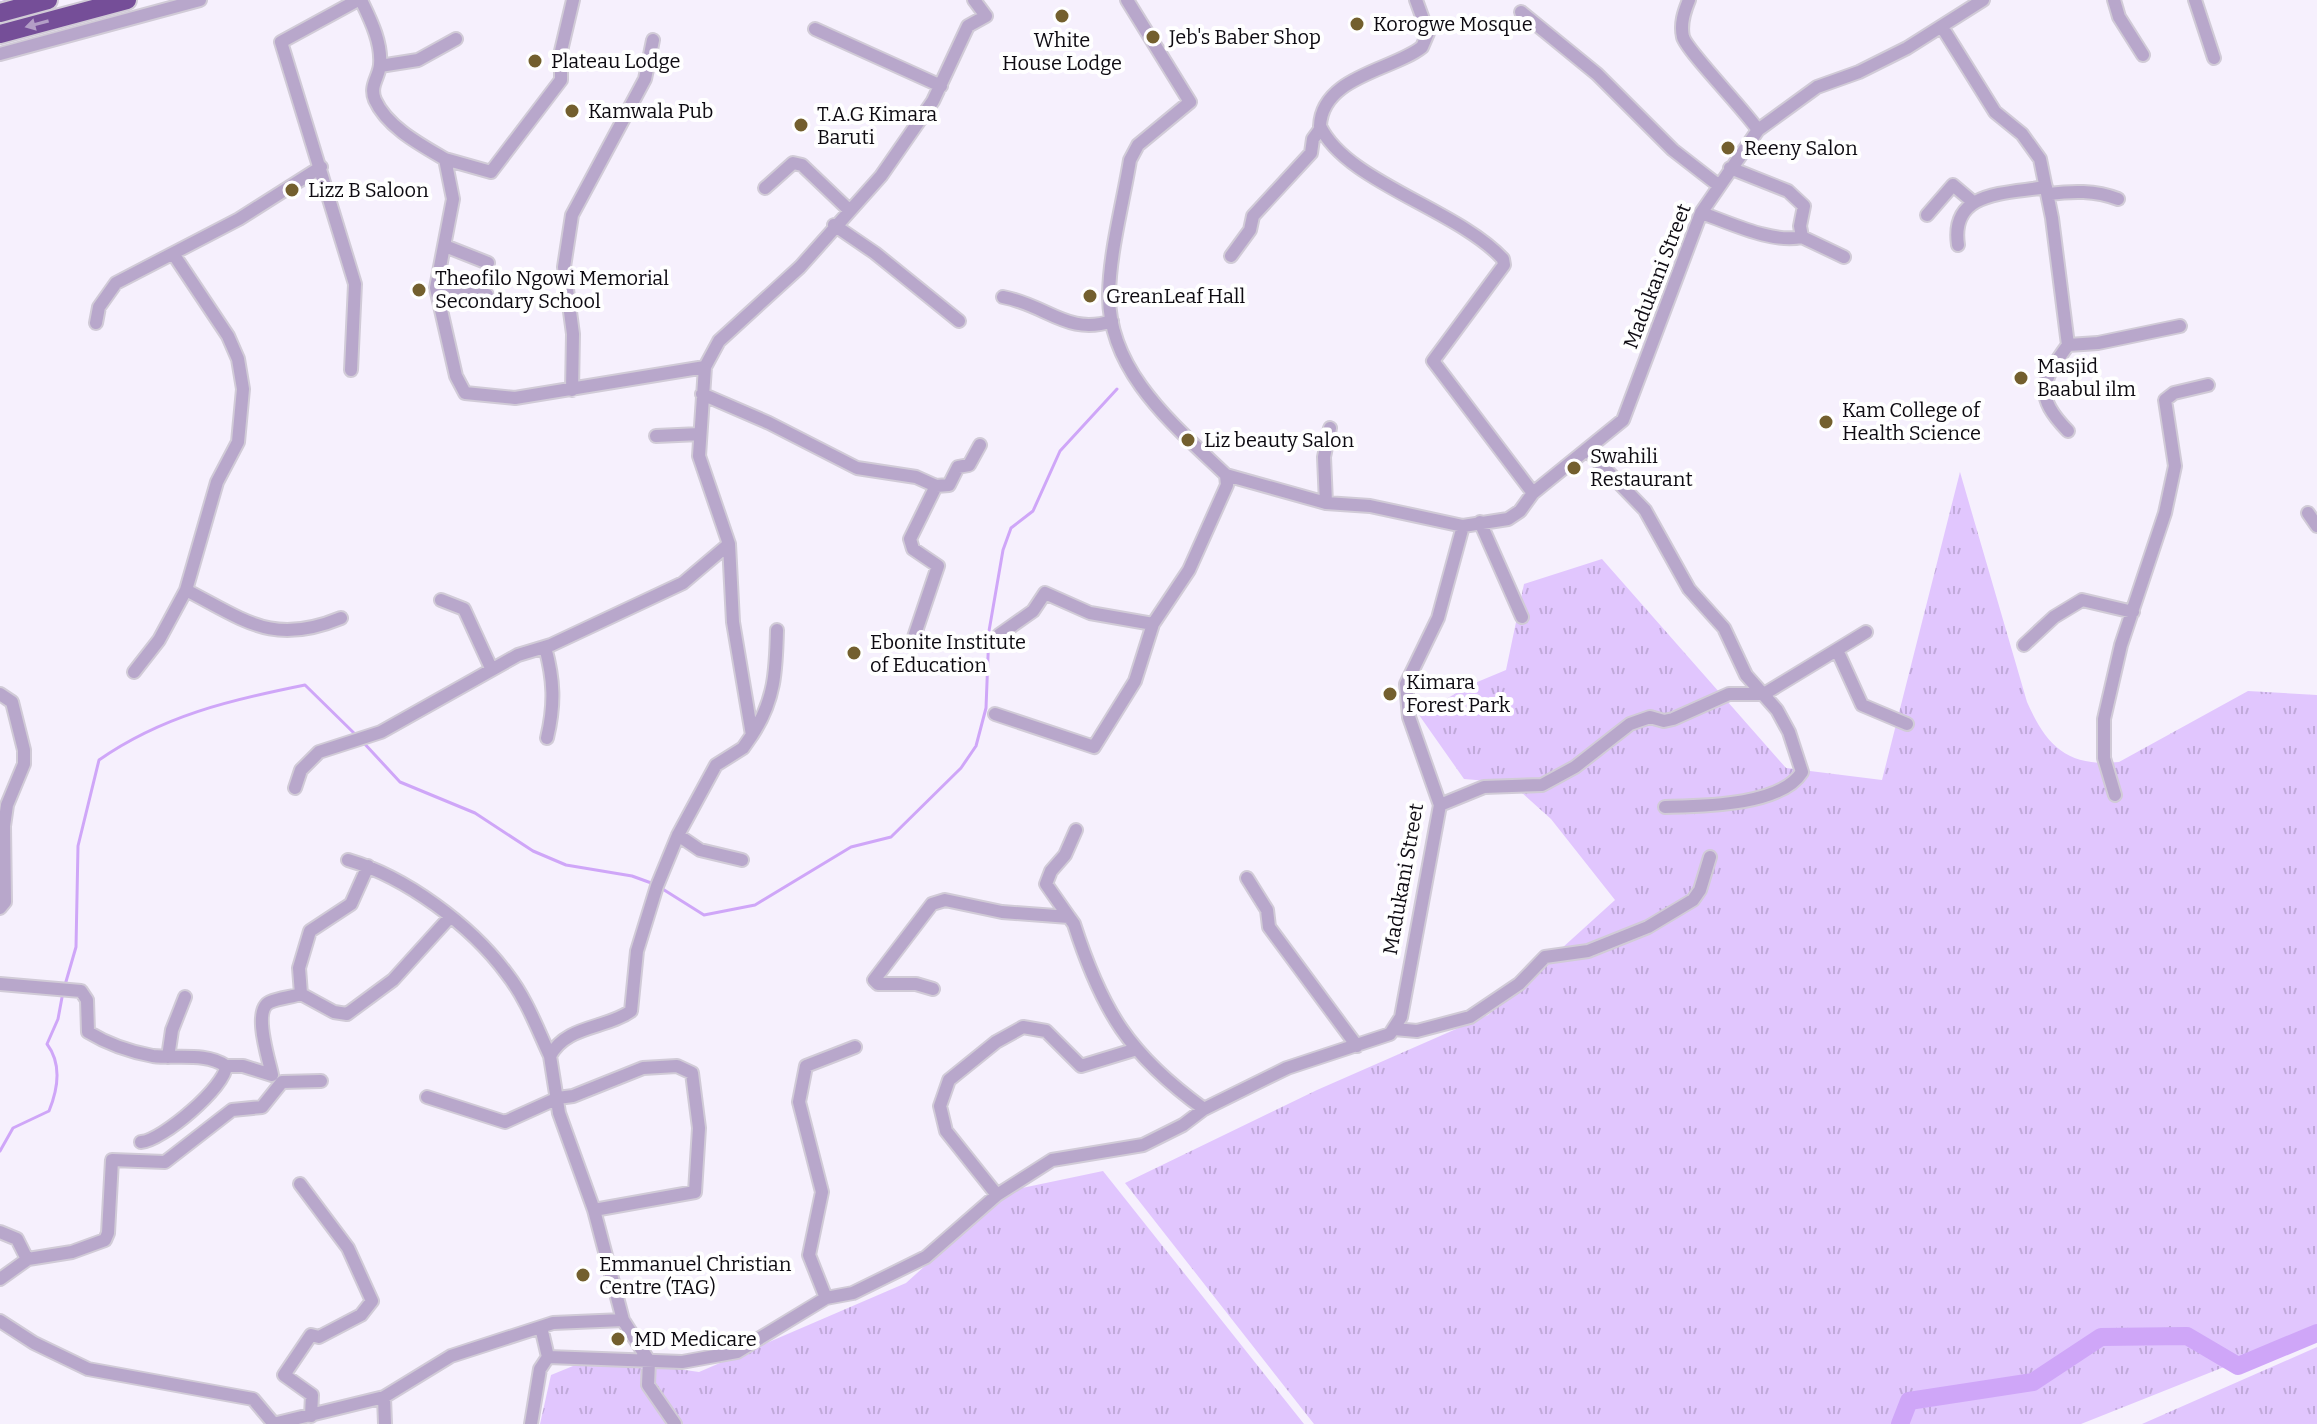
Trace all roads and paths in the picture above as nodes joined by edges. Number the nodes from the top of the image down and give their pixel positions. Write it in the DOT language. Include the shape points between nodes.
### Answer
graph roads {
  1 [pos="48,0"];
  2 [pos="127,0"];
  3 [pos="200,0"];
  4 [pos="360,0"];
  5 [pos="573,0"];
  6 [pos="974,0"];
  7 [pos="1127,0"];
  8 [pos="1416,0"];
  9 [pos="1689,0"];
  10 [pos="1983,0"];
  11 [pos="2114,0"];
  12 [pos="2195,0"];
  13 [pos="1521,12"];
  14 [pos="0,13"];
  15 [pos="1942,27"];
  16 [pos="815,29"];
  17 [pos="0,34"];
  18 [pos="456,39"];
  19 [pos="653,40"];
  20 [pos="0,54"];
  21 [pos="2143,55"];
  22 [pos="2214,58"];
  23 [pos="380,66"];
  24 [pos="941,86"];
  25 [pos="1321,128"];
  26 [pos="1758,130"];
  27 [pos="445,159"];
  28 [pos="321,167"];
  29 [pos="1730,168"];
  30 [pos="1718,185"];
  31 [pos="765,188"];
  32 [pos="2047,190"];
  33 [pos="2118,199"];
  34 [pos="1973,202"];
  35 [pos="849,210"];
  36 [pos="1701,213"];
  37 [pos="1927,215"];
  38 [pos="834,225"];
  39 [pos="1802,237"];
  40 [pos="1958,245"];
  41 [pos="445,246"];
  42 [pos="174,255"];
  43 [pos="1231,256"];
  44 [pos="1844,257"];
  45 [pos="488,263"];
  46 [pos="436,288"];
  47 [pos="487,295"];
  48 [pos="1003,297"];
  49 [pos="959,321"];
  50 [pos="1112,321"];
  51 [pos="96,323"];
  52 [pos="2180,326"];
  53 [pos="2068,345"];
  54 [pos="705,367"];
  55 [pos="351,370"];
  56 [pos="2208,385"];
  57 [pos="572,390"];
  58 [pos="702,394"];
  59 [pos="1330,428"];
  60 [pos="2068,431"];
  61 [pos="700,434"];
  62 [pos="656,436"];
  63 [pos="980,445"];
  64 [pos="1587,450"];
  65 [pos="1226,475"];
  66 [pos="936,486"];
  67 [pos="1533,493"];
  68 [pos="1326,503"];
  69 [pos="2308,513"];
  70 [pos="1480,522"];
  71 [pos="1463,526"];
  72 [pos="2317,526"];
  73 [pos="729,544"];
  74 [pos="186,590"];
  75 [pos="441,600"];
  76 [pos="2133,612"];
  77 [pos="1522,617"];
  78 [pos="341,618"];
  79 [pos="1153,624"];
  80 [pos="777,630"];
  81 [pos="1866,632"];
  82 [pos="999,635"];
  83 [pos="2024,645"];
  84 [pos="911,646"];
  85 [pos="545,647"];
  86 [pos="1837,650"];
  87 [pos="491,668"];
  88 [pos="134,672"];
  89 [pos="0,694"];
  90 [pos="1764,694"];
  91 [pos="995,714"];
  92 [pos="1907,724"];
  93 [pos="752,735"];
  94 [pos="547,738"];
  95 [pos="295,788"];
  96 [pos="2115,795"];
  97 [pos="1440,805"];
  98 [pos="1665,807"];
  99 [pos="1076,830"];
  100 [pos="678,835"];
  101 [pos="1710,857"];
  102 [pos="348,860"];
  103 [pos="742,860"];
  104 [pos="368,866"];
  105 [pos="1247,878"];
  106 [pos="0,908"];
  107 [pos="450,917"];
  108 [pos="1069,917"];
  109 [pos="0,984"];
  110 [pos="933,989"];
  111 [pos="301,994"];
  112 [pos="185,997"];
  113 [pos="1394,1029"];
  114 [pos="1357,1046"];
  115 [pos="855,1047"];
  116 [pos="1137,1049"];
  117 [pos="550,1056"];
  118 [pos="168,1057"];
  119 [pos="226,1066"];
  120 [pos="277,1078"];
  121 [pos="321,1081"];
  122 [pos="427,1097"];
  123 [pos="558,1098"];
  124 [pos="1204,1109"];
  125 [pos="141,1142"];
  126 [pos="300,1184"];
  127 [pos="997,1195"];
  128 [pos="594,1210"];
  129 [pos="0,1232"];
  130 [pos="27,1259"];
  131 [pos="0,1279"];
  132 [pos="826,1298"];
  133 [pos="623,1320"];
  134 [pos="0,1321"];
  135 [pos="541,1327"];
  136 [pos="548,1357"];
  137 [pos="649,1361"];
  138 [pos="384,1397"];
  139 [pos="311,1416"];
  140 [pos="273,1424"];
  141 [pos="385,1424"];
  142 [pos="531,1424"];
  143 [pos="675,1424"];
  1 -- 14 [label="highway"];
  2 -- 17 [label="highway, one-way"];
  3 -- 20 [label="street"];
  4 -- 23 [label="street" via="376,35"];
  4 -- 28 [label="street" via="281,42"];
  5 -- 27 [label="street" via="561,51 561,80 527,128 491,172"];
  6 -- 24 [label="street" via="986,16 968,26"];
  7 -- 50 [label="street" via="1190,102 1132,154 1111,279"];
  8 -- 25 [label="street" via="1426,27 1425,43 1411,55 1373,68 1348,84 1326,110"];
  9 -- 26 [label="street" via="1681,24 1684,41"];
  10 -- 15 [label="street, Madukani Street"];
  11 -- 21 [label="street"];
  12 -- 22 [label="street"];
  13 -- 30 [label="street"];
  15 -- 26 [label="street, Madukani Street" via="1859,72 1817,87"];
  15 -- 32 [label="street" via="1995,112 2022,134 2040,159"];
  16 -- 24 [label="street"];
  18 -- 23 [label="street" via="418,60"];
  19 -- 57 [label="street" via="645,79 572,215 564,267 573,334"];
  23 -- 27 [label="street" via="373,84 375,100 414,140"];
  24 -- 35 [label="street" via="895,158"];
  25 -- 43 [label="street" via="1311,153 1253,216 1250,230"];
  25 -- 67 [label="street" via="1382,183 1466,227 1503,259 1504,265 1433,361"];
  26 -- 29 [label="street, Madukani Street"];
  27 -- 41 [label="street" via="453,199"];
  28 -- 42 [label="street"];
  28 -- 55 [label="street" via="355,284"];
  29 -- 30 [label="street, Madukani Street"];
  29 -- 39 [label="street" via="1800,199"];
  30 -- 36 [label="street, Madukani Street"];
  31 -- 35 [label="street" via="793,163 802,165"];
  32 -- 33 [label="street" via="2104,193"];
  32 -- 34 [label="street"];
  32 -- 53 [label="street"];
  34 -- 37 [label="street" via="1953,185"];
  34 -- 40 [label="street" via="1956,226"];
  35 -- 38 [label="street"];
  36 -- 39 [label="street" via="1752,230"];
  36 -- 64 [label="street, Madukani Street" via="1628,412"];
  38 -- 49 [label="street"];
  38 -- 54 [label="street" via="800,267 719,341"];
  39 -- 44 [label="street"];
  41 -- 45 [label="street"];
  41 -- 46 [label="street"];
  42 -- 51 [label="street" via="116,283 99,307"];
  42 -- 74 [label="street" via="228,336 243,389 238,442 217,482"];
  46 -- 47 [label="street"];
  46 -- 57 [label="street" via="456,376 465,393 515,398"];
  48 -- 50 [label="street" via="1080,327"];
  50 -- 65 [label="street" via="1118,345 1148,395"];
  52 -- 53 [label="street"];
  53 -- 60 [label="street" via="2043,387 2048,408"];
  54 -- 57 [label="street"];
  54 -- 58 [label="street"];
  56 -- 76 [label="street" via="2165,400 2175,466"];
  58 -- 61 [label="street"];
  58 -- 66 [label="street" via="857,468 916,477"];
  59 -- 68 [label="street" via="1324,457"];
  61 -- 62 [label="street"];
  61 -- 73 [label="street" via="699,456"];
  63 -- 66 [label="street" via="949,485"];
  64 -- 67 [label="street, Madukani Street"];
  64 -- 90 [label="street" via="1645,510 1689,589 1724,628 1746,675"];
  65 -- 68 [label="street"];
  65 -- 79 [label="street" via="1227,485 1189,570"];
  66 -- 84 [label="street" via="910,539 913,549 938,566"];
  67 -- 70 [label="street, Madukani Street" via="1508,519"];
  68 -- 71 [label="street" via="1370,506"];
  69 -- 72 [label="street"];
  70 -- 71 [label="street, Madukani Street"];
  70 -- 77 [label="street"];
  71 -- 97 [label="street, Madukani Street" via="1438,618 1406,684 1409,717"];
  73 -- 85 [label="street" via="683,583"];
  73 -- 93 [label="street" via="733,622"];
  74 -- 78 [label="street" via="281,633"];
  74 -- 88 [label="street"];
  75 -- 87 [label="street" via="464,609"];
  76 -- 83 [label="street" via="2082,600"];
  76 -- 96 [label="street" via="2104,719 2104,758"];
  79 -- 82 [label="street" via="1090,613 1045,593 1033,611"];
  79 -- 91 [label="street" via="1135,681 1094,747"];
  80 -- 93 [label="street" via="775,687"];
  81 -- 86 [label="street"];
  85 -- 87 [label="street"];
  85 -- 94 [label="street" via="555,703"];
  86 -- 90 [label="street"];
  86 -- 92 [label="street" via="1862,705"];
  87 -- 95 [label="street" via="381,732 319,752 301,770"];
  89 -- 106 [label="street" via="12,702 24,750 24,764 7,805 5,902"];
  90 -- 97 [label="street" via="1729,694 1668,720 1642,719 1542,785 1484,787"];
  90 -- 98 [label="street" via="1789,732 1802,772 1796,781 1782,791 1753,798"];
  93 -- 100 [label="street" via="743,748 716,765"];
  97 -- 113 [label="street, Madukani Street" via="1401,1017"];
  99 -- 108 [label="street" via="1046,884"];
  100 -- 103 [label="street" via="700,850"];
  100 -- 117 [label="street" via="637,951 631,1011 565,1039"];
  101 -- 113 [label="street" via="1693,900 1648,927 1588,951 1545,957 1519,984 1470,1017 1417,1031"];
  102 -- 104 [label="street"];
  104 -- 107 [label="street"];
  104 -- 111 [label="street" via="351,904 310,931 299,968"];
  105 -- 114 [label="street" via="1267,910 1269,927"];
  107 -- 111 [label="street" via="393,980 347,1014"];
  107 -- 117 [label="street" via="507,973"];
  108 -- 110 [label="street" via="1002,912 945,900 932,904 874,980"];
  108 -- 116 [label="street" via="1102,1001"];
  109 -- 118 [label="street" via="81,991 87,1000 88,1032"];
  111 -- 120 [label="street" via="264,1008 261,1020"];
  112 -- 118 [label="street"];
  113 -- 114 [label="street"];
  114 -- 124 [label="street" via="1287,1068"];
  115 -- 132 [label="street" via="806,1066 801,1086 802,1119 822,1192 809,1255"];
  116 -- 124 [label="street"];
  116 -- 127 [label="street" via="1081,1066 1046,1031 1023,1027 949,1080 940,1106 946,1131"];
  117 -- 123 [label="street"];
  118 -- 119 [label="street" via="201,1057"];
  119 -- 120 [label="street"];
  119 -- 125 [label="street" via="225,1076 193,1109 161,1135"];
  120 -- 121 [label="street"];
  120 -- 130 [label="street" via="262,1107 232,1110 170,1160 112,1160 105,1240"];
  122 -- 123 [label="street" via="505,1122"];
  123 -- 128 [label="street"];
  123 -- 128 [label="street" via="656,1066 684,1068 694,1079 699,1128 695,1192"];
  124 -- 127 [label="street" via="1143,1145 1052,1160"];
  126 -- 139 [label="street" via="348,1248 372,1301 361,1315 319,1337 311,1335 290,1363 284,1375 312,1395"];
  127 -- 132 [label="street" via="926,1257 853,1293"];
  128 -- 133 [label="street"];
  129 -- 130 [label="street" via="17,1239"];
  130 -- 131 [label="street"];
  132 -- 137 [label="street" via="737,1352 711,1360"];
  133 -- 135 [label="street"];
  133 -- 137 [label="street"];
  134 -- 140 [label="street" via="88,1369 253,1399"];
  135 -- 136 [label="street"];
  135 -- 138 [label="street" via="451,1356"];
  136 -- 137 [label="street"];
  136 -- 142 [label="street" via="540,1369"];
  137 -- 143 [label="street" via="648,1385"];
  138 -- 139 [label="street"];
  138 -- 141 [label="street"];
  139 -- 140 [label="street"];
}
